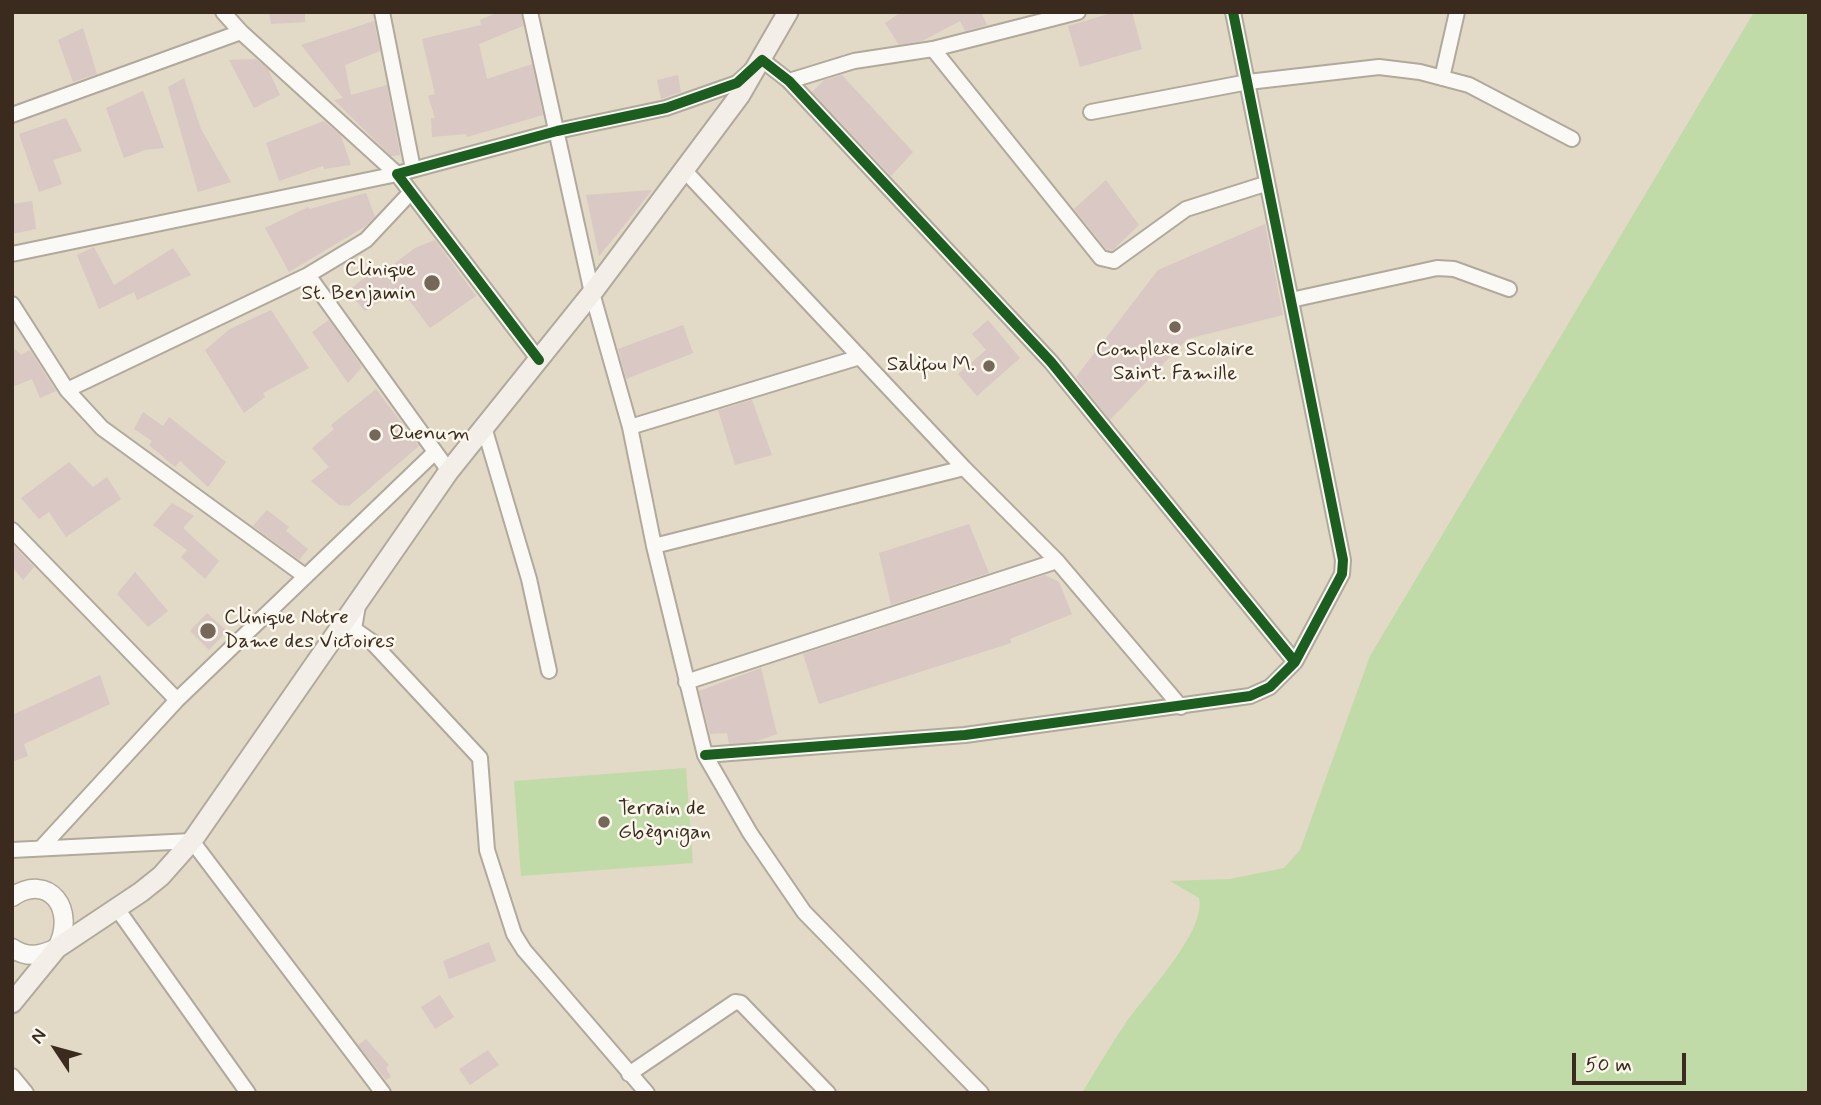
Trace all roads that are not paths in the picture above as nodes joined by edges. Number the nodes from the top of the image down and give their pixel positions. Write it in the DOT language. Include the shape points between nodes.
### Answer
graph roads {
  1 [pos="223,12"];
  2 [pos="382,12"];
  3 [pos="530,12"];
  4 [pos="788,12"];
  5 [pos="1078,12"];
  6 [pos="1233,12"];
  7 [pos="1457,12"];
  8 [pos="241,32"];
  9 [pos="933,50"];
  10 [pos="761,60"];
  11 [pos="1442,78"];
  12 [pos="789,81"];
  13 [pos="1248,82"];
  14 [pos="1091,112"];
  15 [pos="12,115"];
  16 [pos="557,131"];
  17 [pos="1573,139"];
  18 [pos="413,169"];
  19 [pos="685,171"];
  20 [pos="397,174"];
  21 [pos="1265,184"];
  22 [pos="411,192"];
  23 [pos="12,254"];
  24 [pos="308,275"];
  25 [pos="1509,289"];
  26 [pos="592,293"];
  27 [pos="1291,300"];
  28 [pos="12,304"];
  29 [pos="860,357"];
  30 [pos="539,360"];
  31 [pos="67,390"];
  32 [pos="484,427"];
  33 [pos="630,427"];
  34 [pos="434,453"];
  35 [pos="964,468"];
  36 [pos="449,471"];
  37 [pos="12,530"];
  38 [pos="654,546"];
  39 [pos="1058,561"];
  40 [pos="305,576"];
  41 [pos="358,604"];
  42 [pos="1295,662"];
  43 [pos="549,671"];
  44 [pos="686,682"];
  45 [pos="177,699"];
  46 [pos="1181,708"];
  47 [pos="705,755"];
  48 [pos="192,841"];
  49 [pos="41,848"];
  50 [pos="12,850"];
  51 [pos="12,887"];
  52 [pos="35,890"];
  53 [pos="12,897"];
  54 [pos="118,910"];
  55 [pos="12,948"];
  56 [pos="57,948"];
  57 [pos="12,1003"];
  58 [pos="629,1074"];
  59 [pos="12,1076"];
  60 [pos="26,1093"];
  61 [pos="248,1093"];
  62 [pos="383,1093"];
  63 [pos="646,1093"];
  64 [pos="828,1093"];
  65 [pos="981,1093"];
  1 -- 8 [label="street"];
  2 -- 18 [label="street"];
  3 -- 16 [label="street"];
  4 -- 10 [label="main road"];
  5 -- 9 [label="street"];
  6 -- 13 [label="street"];
  7 -- 11 [label="street"];
  8 -- 15 [label="street"];
  8 -- 20 [label="street"];
  9 -- 12 [label="street" via="854,61"];
  9 -- 21 [label="street" via="1107,261 1114,261 1186,209"];
  10 -- 12 [label="street"];
  10 -- 16 [label="street" via="737,83 713,93"];
  10 -- 19 [label="main road"];
  11 -- 13 [label="street" via="1379,67"];
  11 -- 17 [label="street" via="1469,85"];
  12 -- 42 [label="street" via="1051,362"];
  13 -- 14 [label="street"];
  13 -- 21 [label="street"];
  16 -- 18 [label="street"];
  16 -- 26 [label="street"];
  18 -- 20 [label="street"];
  19 -- 26 [label="main road"];
  19 -- 29 [label="street"];
  20 -- 22 [label="street"];
  20 -- 23 [label="street"];
  21 -- 27 [label="street"];
  22 -- 24 [label="street" via="366,240"];
  22 -- 30 [label="street"];
  24 -- 31 [label="street"];
  24 -- 34 [label="street"];
  25 -- 27 [label="street" via="1454,269 1437,268"];
  26 -- 30 [label="main road"];
  26 -- 33 [label="street"];
  27 -- 42 [label="street" via="1343,560 1342,574"];
  28 -- 31 [label="street"];
  29 -- 33 [label="street"];
  29 -- 35 [label="street"];
  30 -- 32 [label="main road"];
  31 -- 40 [label="street" via="102,428"];
  32 -- 36 [label="main road"];
  32 -- 43 [label="street" via="529,579"];
  33 -- 38 [label="street"];
  34 -- 36 [label="street"];
  34 -- 40 [label="street"];
  35 -- 38 [label="street"];
  35 -- 39 [label="street"];
  36 -- 41 [label="main road"];
  37 -- 45 [label="street"];
  38 -- 44 [label="street"];
  39 -- 44 [label="street"];
  39 -- 46 [label="street"];
  40 -- 45 [label="street"];
  41 -- 48 [label="main road"];
  41 -- 58 [label="street" via="354,629 371,641 481,758 487,850 514,934"];
  42 -- 46 [label="street" via="1270,687 1250,696"];
  44 -- 47 [label="street"];
  45 -- 49 [label="street"];
  46 -- 47 [label="street" via="965,735"];
  47 -- 65 [label="street" via="750,833 804,912"];
  48 -- 49 [label="street"];
  48 -- 54 [label="main road" via="161,876"];
  48 -- 62 [label="street"];
  49 -- 50 [label="street"];
  51 -- 52 [label="street"];
  52 -- 53 [label="street"];
  52 -- 56 [label="street" via="51,894 62,907 66,924"];
  54 -- 56 [label="main road"];
  54 -- 61 [label="street"];
  55 -- 56 [label="street" via="32,956"];
  56 -- 57 [label="main road"];
  58 -- 63 [label="street"];
  58 -- 64 [label="street" via="735,1002"];
  59 -- 60 [label="street"];
}
